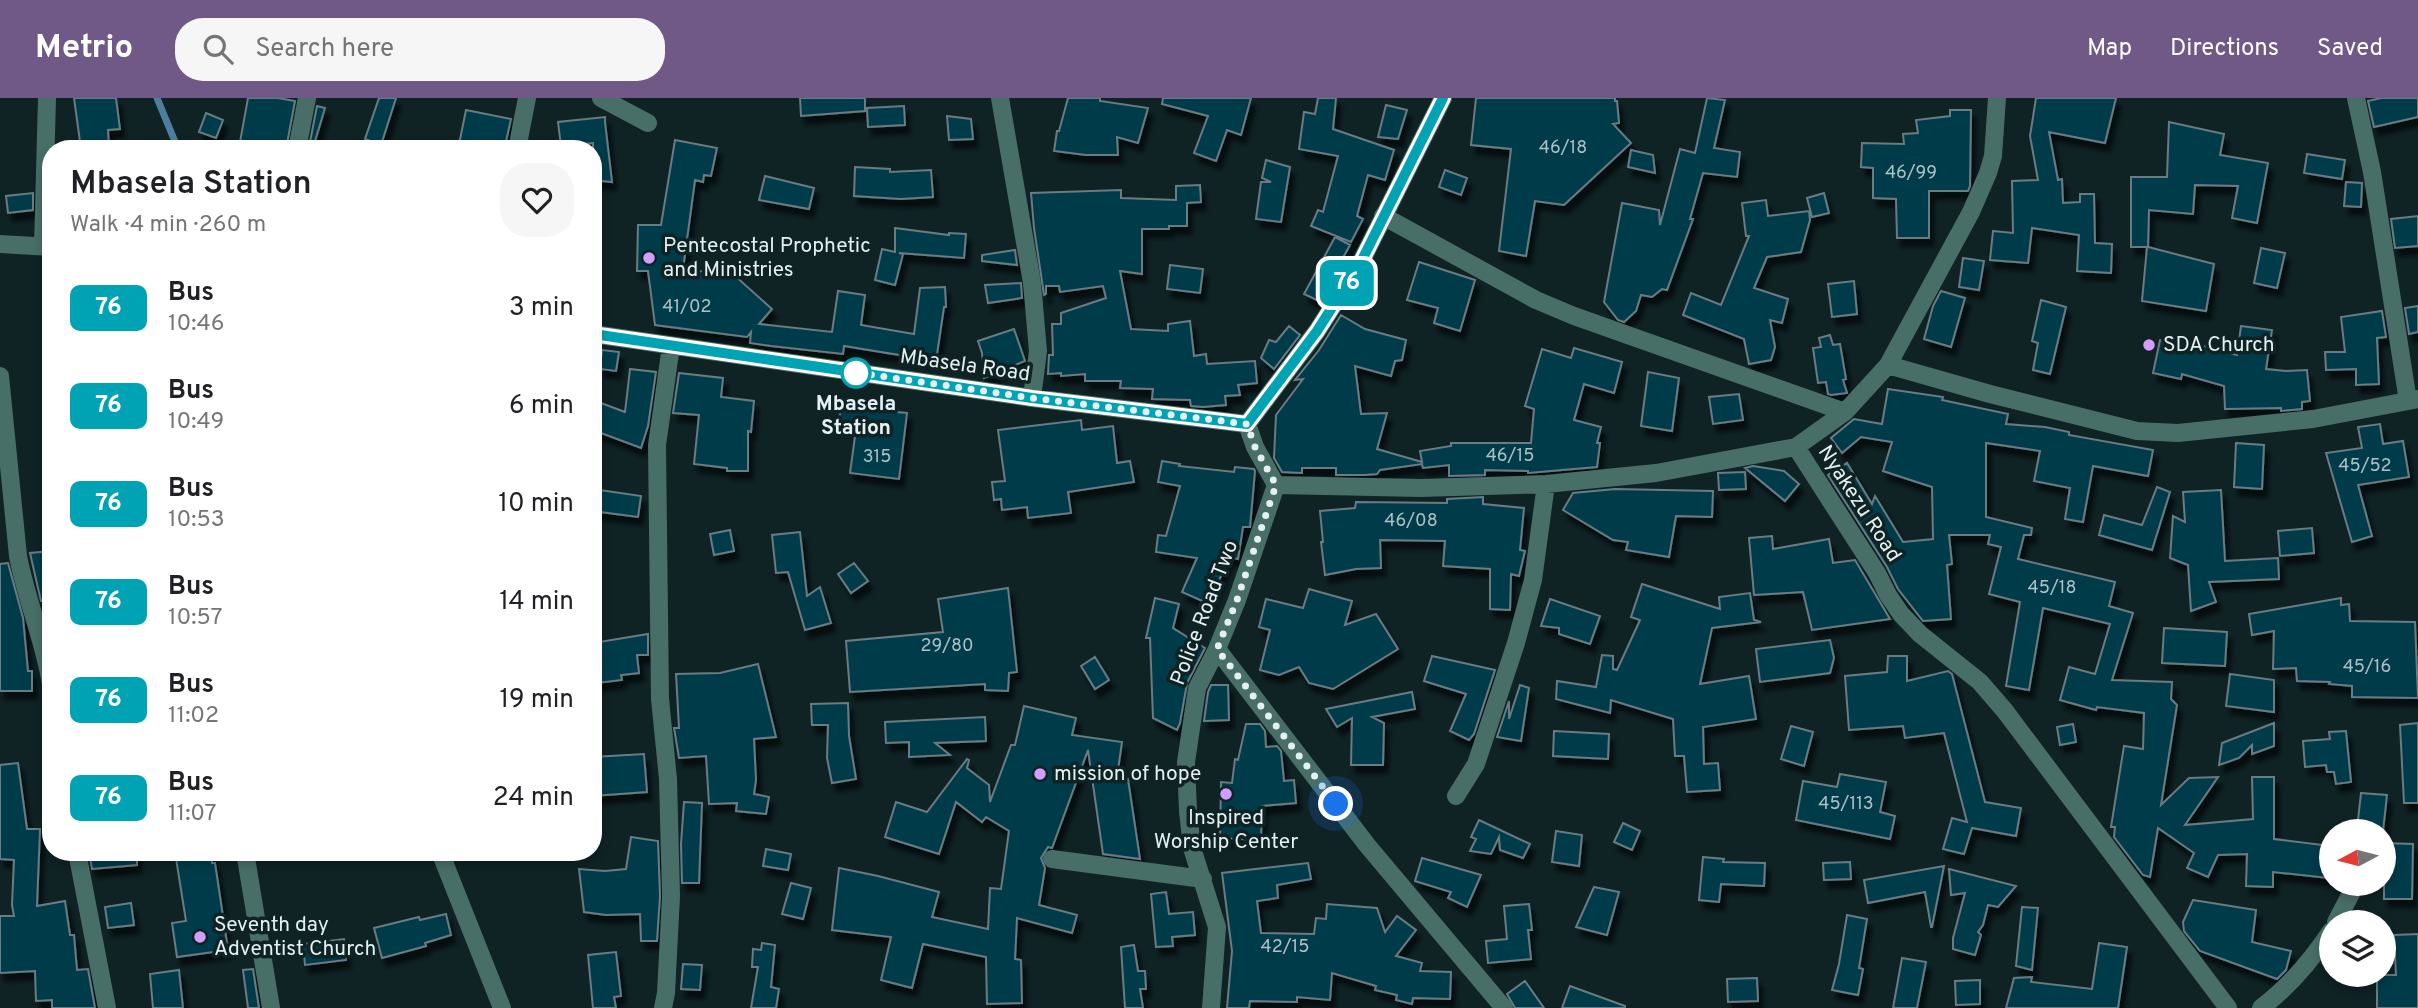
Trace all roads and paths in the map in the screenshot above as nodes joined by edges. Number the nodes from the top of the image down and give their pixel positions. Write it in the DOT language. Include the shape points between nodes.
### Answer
graph roads {
  1 [pos="47,98"];
  2 [pos="307,98"];
  3 [pos="527,98"];
  4 [pos="601,98"];
  5 [pos="1000,98"];
  6 [pos="1443,98"];
  7 [pos="1997,98"];
  8 [pos="2356,98"];
  9 [pos="648,123"];
  10 [pos="47,140"];
  11 [pos="299,140"];
  12 [pos="519,140"];
  13 [pos="1383,216"];
  14 [pos="0,244"];
  15 [pos="42,247"];
  16 [pos="602,335"];
  17 [pos="671,346"];
  18 [pos="1888,365"];
  19 [pos="0,376"];
  20 [pos="1032,398"];
  21 [pos="2413,400"];
  22 [pos="1845,412"];
  23 [pos="1247,424"];
  24 [pos="1796,447"];
  25 [pos="1546,484"];
  26 [pos="1276,485"];
  27 [pos="42,641"];
  28 [pos="1217,649"];
  29 [pos="1457,796"];
  30 [pos="1052,859"];
  31 [pos="79,861"];
  32 [pos="246,861"];
  33 [pos="444,861"];
  34 [pos="1203,879"];
  35 [pos="2319,949"];
  36 [pos="107,1008"];
  37 [pos="271,1008"];
  38 [pos="502,1008"];
  39 [pos="663,1008"];
  40 [pos="1211,1008"];
  41 [pos="1504,1008"];
  42 [pos="2228,1008"];
  43 [pos="2261,1008"];
  1 -- 10 [label="street"];
  2 -- 11 [label="street"];
  3 -- 12 [label="street"];
  4 -- 9 [label="street"];
  5 -- 20 [label="street" via="1032,283 1038,351"];
  6 -- 13 [label="street"];
  7 -- 18 [label="street" via="1988,173"];
  8 -- 21 [label="street"];
  13 -- 22 [label="street" via="1536,300"];
  13 -- 23 [label="street" via="1361,262 1317,331"];
  14 -- 15 [label="street"];
  16 -- 17 [label="street, Mbasela Road"];
  17 -- 20 [label="street, Mbasela Road"];
  17 -- 39 [label="street" via="657,444 660,699 668,779 671,897"];
  18 -- 21 [label="street" via="2137,431 2178,433 2313,419"];
  18 -- 22 [label="street"];
  19 -- 27 [label="street" via="18,556"];
  20 -- 23 [label="street, Mbasela Road"];
  22 -- 24 [label="street"];
  23 -- 26 [label="street"];
  24 -- 25 [label="street, Nyakezu Road" via="1657,473"];
  24 -- 42 [label="street, Nyakezu Road" via="1901,614 1980,682 2005,711"];
  25 -- 26 [label="street, Nyakezu Road" via="1421,488"];
  25 -- 29 [label="street" via="1534,580 1476,764"];
  26 -- 28 [label="street, Police Road Two"];
  28 -- 34 [label="street, Police Road Two" via="1197,688 1186,762 1192,848"];
  28 -- 41 [label="street" via="1367,845"];
  30 -- 34 [label="street"];
  31 -- 36 [label="street"];
  32 -- 37 [label="street"];
  33 -- 38 [label="street"];
  34 -- 40 [label="street, Police Road Two" via="1217,927"];
  35 -- 43 [label="street" via="2291,983"];
}
